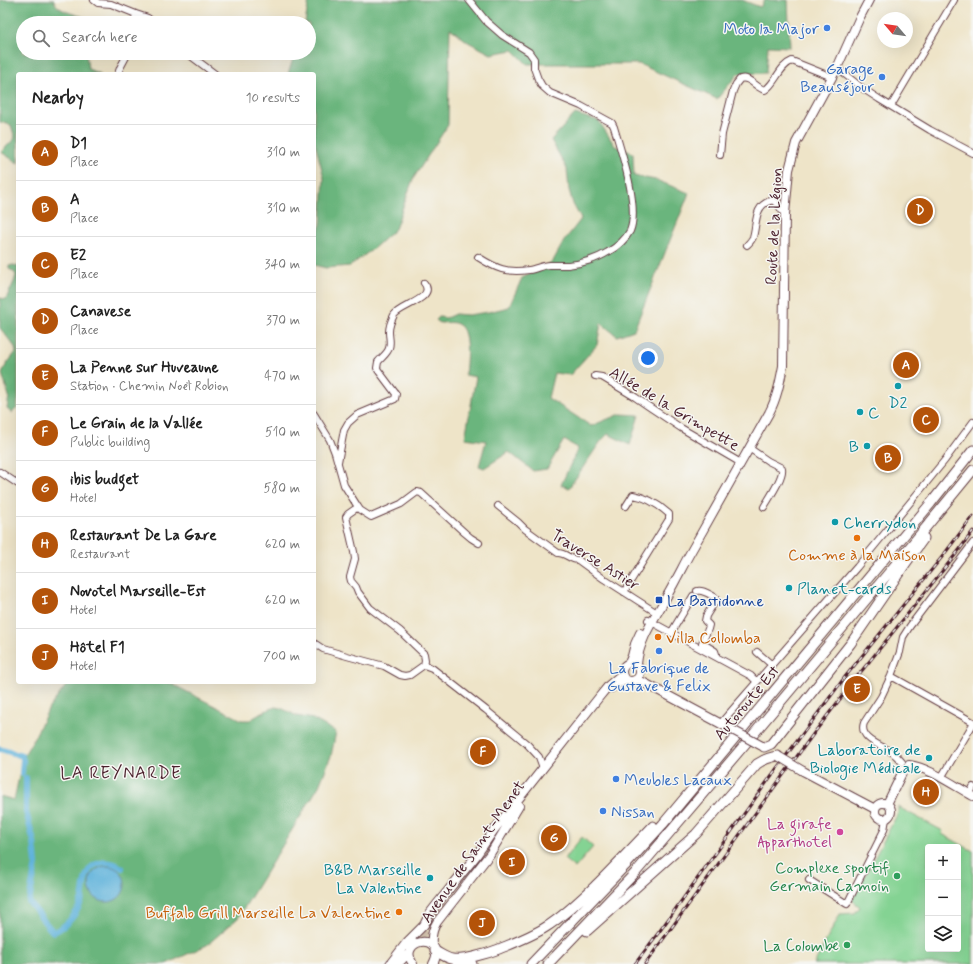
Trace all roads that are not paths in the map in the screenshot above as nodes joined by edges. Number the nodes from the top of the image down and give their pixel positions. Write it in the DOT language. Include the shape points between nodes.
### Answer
graph roads {
  1 [pos="94,0"];
  2 [pos="469,0"];
  3 [pos="869,0"];
  4 [pos="954,0"];
  5 [pos="136,14"];
  6 [pos="142,16"];
  7 [pos="124,60"];
  8 [pos="196,60"];
  9 [pos="836,68"];
  10 [pos="119,72"];
  11 [pos="212,72"];
  12 [pos="832,77"];
  13 [pos="891,106"];
  14 [pos="973,153"];
  15 [pos="720,155"];
  16 [pos="785,214"];
  17 [pos="748,244"];
  18 [pos="478,256"];
  19 [pos="424,282"];
  20 [pos="595,376"];
  21 [pos="316,417"];
  22 [pos="973,422"];
  23 [pos="749,448"];
  24 [pos="973,450"];
  25 [pos="741,463"];
  26 [pos="338,464"];
  27 [pos="973,470"];
  28 [pos="0,472"];
  29 [pos="966,480"];
  30 [pos="16,483"];
  31 [pos="498,506"];
  32 [pos="626,506"];
  33 [pos="358,507"];
  34 [pos="764,507"];
  35 [pos="479,543"];
  36 [pos="973,543"];
  37 [pos="624,592"];
  38 [pos="655,611"];
  39 [pos="650,621"];
  40 [pos="672,633"];
  41 [pos="316,644"];
  42 [pos="757,652"];
  43 [pos="715,656"];
  44 [pos="633,664"];
  45 [pos="424,665"];
  46 [pos="772,665"];
  47 [pos="891,676"];
  48 [pos="624,677"];
  49 [pos="637,679"];
  50 [pos="757,682"];
  51 [pos="973,723"];
  52 [pos="723,725"];
  53 [pos="782,730"];
  54 [pos="763,747"];
  55 [pos="723,753"];
  56 [pos="777,756"];
  57 [pos="539,757"];
  58 [pos="550,759"];
  59 [pos="905,765"];
  60 [pos="543,772"];
  61 [pos="941,778"];
  62 [pos="972,792"];
  63 [pos="887,804"];
  64 [pos="875,808"];
  65 [pos="516,810"];
  66 [pos="886,819"];
  67 [pos="809,880"];
  68 [pos="446,894"];
  69 [pos="446,904"];
  70 [pos="420,942"];
  71 [pos="434,948"];
  72 [pos="409,953"];
  73 [pos="390,964"];
  74 [pos="398,964"];
  75 [pos="413,964"];
  76 [pos="433,964"];
  77 [pos="450,964"];
  78 [pos="472,964"];
  79 [pos="531,964"];
  80 [pos="549,964"];
  1 -- 5 [label="street"];
  2 -- 18 [label="street" via="491,26 529,52 534,59 538,79 550,93 612,123 628,177 632,212 632,222 623,240 604,255 590,260 514,271 501,270"];
  3 -- 9 [label="main road, Route de la Légion"];
  4 -- 13 [label="street"];
  5 -- 6 [label="street"];
  7 -- 10 [label="street"];
  8 -- 11 [label="street"];
  9 -- 12 [label="main road, Route de la Légion"];
  9 -- 13 [label="street"];
  12 -- 15 [label="street" via="792,61 786,64 766,90 745,78 740,79 733,91 722,134"];
  12 -- 16 [label="main road, Route de la Légion" via="796,143 789,170"];
  13 -- 14 [label="street"];
  16 -- 17 [label="street" via="775,201 763,205"];
  16 -- 23 [label="main road, Route de la Légion" via="781,380 773,406"];
  19 -- 26 [label="street" via="427,292 424,296 395,314 389,332 389,350 377,365 396,394 395,399 357,415 348,423 344,430"];
  20 -- 25 [label="street, Allée de la Grimpette" via="602,377"];
  21 -- 26 [label="street" via="330,440"];
  22 -- 46 [label="street" via="857,567"];
  23 -- 25 [label="main road, Route de la Légion"];
  23 -- 34 [label="street" via="783,470"];
  24 -- 55 [label="highway, Autoroute Est"];
  25 -- 38 [label="main road, Route de la Légion" via="677,578"];
  26 -- 33 [label="street" via="344,485"];
  27 -- 29 [label="highway, Autoroute Est"];
  28 -- 30 [label="street"];
  29 -- 53 [label="highway" via="851,643"];
  29 -- 80 [label="highway, Autoroute Est" via="641,866"];
  31 -- 37 [label="street, Traverse Astier" via="558,553 578,560"];
  32 -- 37 [label="street" via="633,495 643,496 669,514 669,519"];
  33 -- 35 [label="street" via="370,517 401,504 417,492 421,493"];
  33 -- 45 [label="street" via="346,517 355,559 351,581 370,608 424,654"];
  36 -- 47 [label="street" via="903,637"];
  37 -- 38 [label="street, Traverse Astier"];
  38 -- 39 [label="main road, Route de la Légion"];
  39 -- 40 [label="street"];
  39 -- 44 [label="main road, Route de la Légion"];
  40 -- 43 [label="street"];
  40 -- 43 [label="street" via="699,590 715,597 716,600 706,616 705,621 709,625 702,643 715,651"];
  41 -- 45 [label="street" via="323,649 384,666 405,676"];
  42 -- 46 [label="street"];
  43 -- 50 [label="street"];
  44 -- 48 [label="main road" via="624,666"];
  44 -- 49 [label="main road" via="639,667"];
  45 -- 57 [label="street" via="432,668 486,710"];
  46 -- 50 [label="street"];
  47 -- 51 [label="street"];
  47 -- 59 [label="street" via="863,728 867,738 895,754"];
  48 -- 49 [label="main road" via="630,681"];
  48 -- 58 [label="main road" via="609,685"];
  48 -- 60 [label="main road"];
  49 -- 52 [label="main road"];
  50 -- 52 [label="street"];
  51 -- 61 [label="street"];
  52 -- 54 [label="main road, bridge"];
  53 -- 54 [label="highway" via="772,744"];
  53 -- 56 [label="highway"];
  54 -- 56 [label="main road"];
  55 -- 71 [label="highway" via="598,883 547,927 492,952 461,959 447,958"];
  55 -- 79 [label="highway, Autoroute Est" via="625,866"];
  56 -- 64 [label="main road, bridge"];
  56 -- 80 [label="highway" via="757,764 696,834"];
  57 -- 58 [label="street"];
  57 -- 60 [label="street"];
  58 -- 60 [label="main road"];
  59 -- 61 [label="main road" via="919,767"];
  59 -- 63 [label="main road"];
  60 -- 65 [label="main road, Avenue de Saint-Menet"];
  60 -- 68 [label="main road, Avenue de Saint-Menet"];
  61 -- 62 [label="main road"];
  63 -- 64 [label="main road" via="882,803"];
  63 -- 66 [label="main road" via="892,810"];
  64 -- 66 [label="main road" via="877,817 881,820"];
  65 -- 69 [label="main road"];
  65 -- 71 [label="main road, Avenue de Saint-Menet" via="490,854 432,930"];
  66 -- 67 [label="street" via="884,830 847,904"];
  68 -- 70 [label="main road, Avenue de Saint-Menet"];
  68 -- 73 [label="main road, Avenue de Saint-Menet" via="430,913 424,925"];
  70 -- 71 [label="main road"];
  70 -- 72 [label="main road, Avenue de Saint-Menet" via="413,946"];
  71 -- 76 [label="main road, Avenue de Saint-Menet" via="436,956"];
  72 -- 74 [label="main road, Avenue de Saint-Menet"];
  72 -- 75 [label="main road"];
  77 -- 78 [label="highway"];
}
